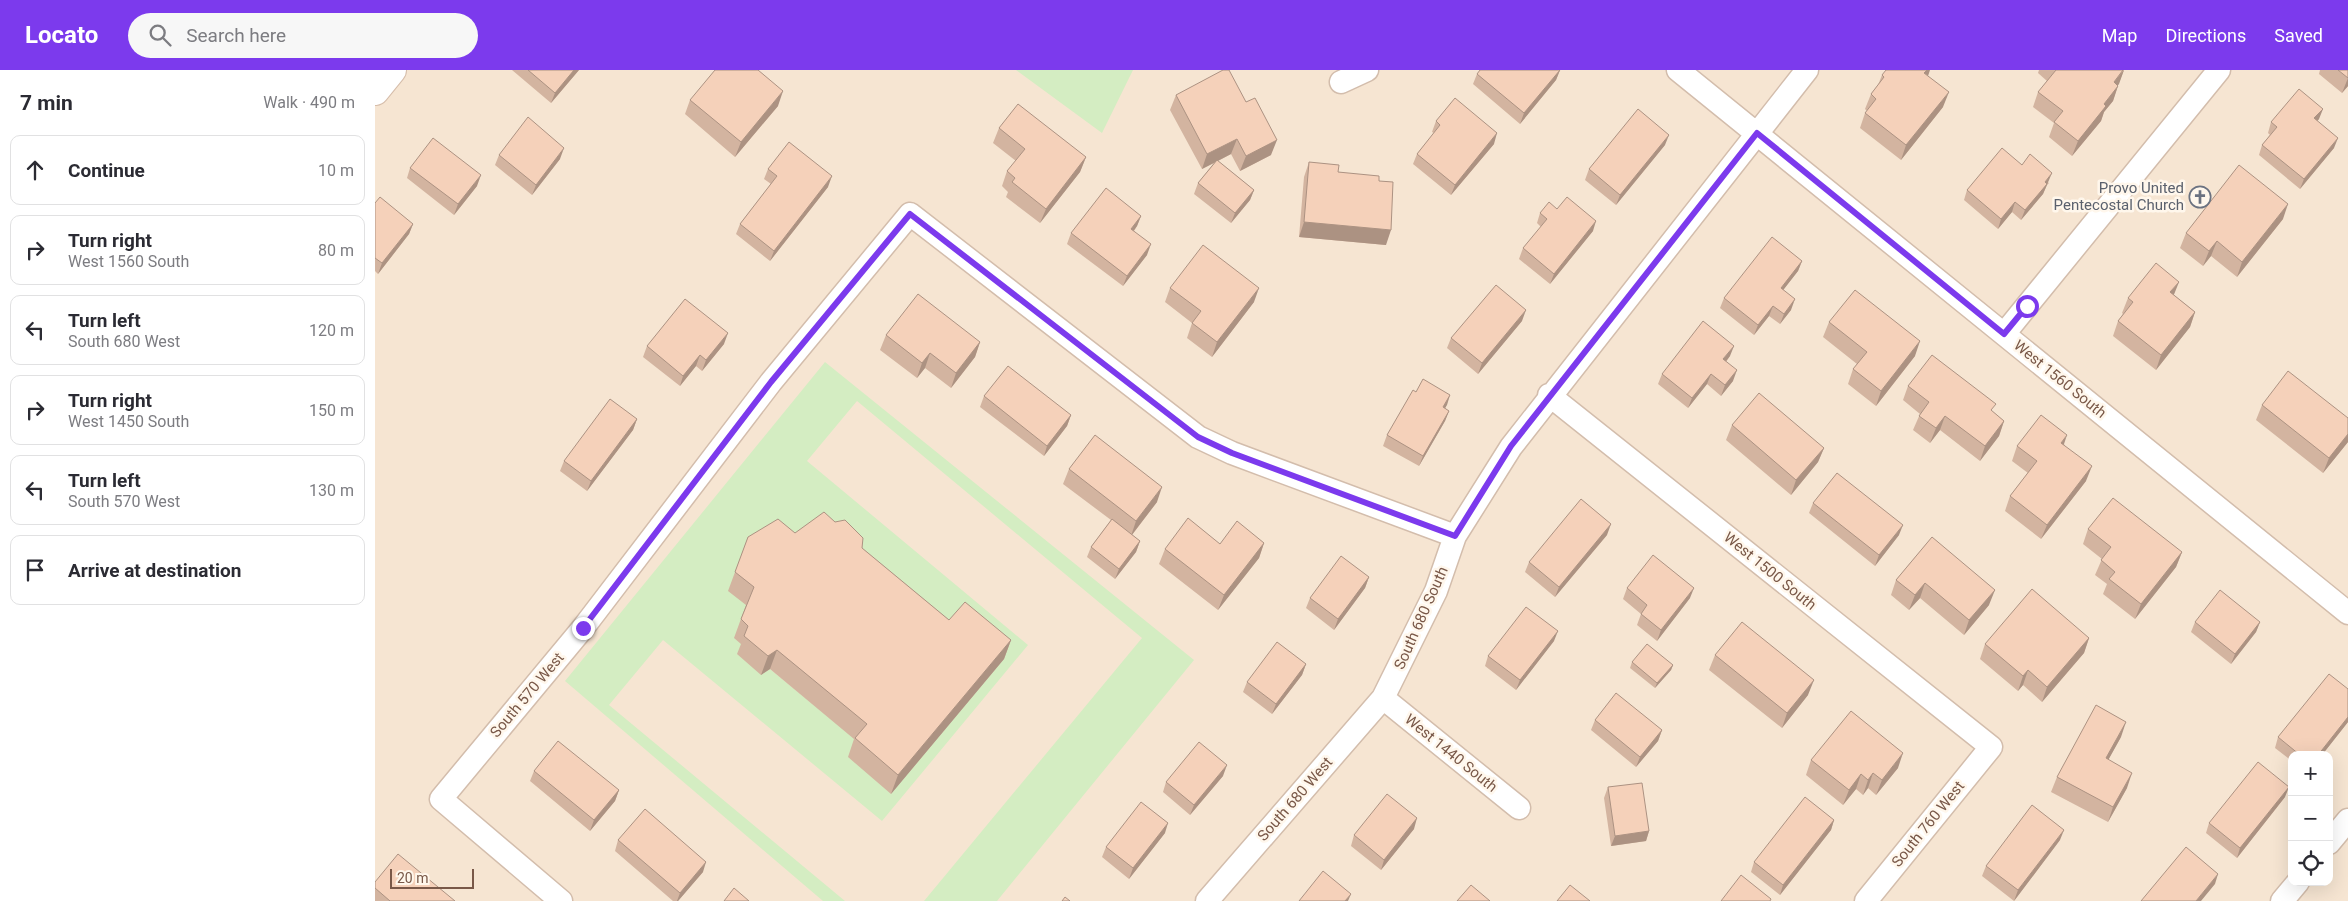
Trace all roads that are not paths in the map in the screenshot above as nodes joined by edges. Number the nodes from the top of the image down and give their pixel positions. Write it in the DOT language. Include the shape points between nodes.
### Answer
graph roads {
  1 [pos="392,70"];
  2 [pos="1367,70"];
  3 [pos="1678,70"];
  4 [pos="1807,70"];
  5 [pos="2219,70"];
  6 [pos="1341,82"];
  7 [pos="375,90"];
  8 [pos="1757,133"];
  9 [pos="2004,334"];
  10 [pos="1549,395"];
  11 [pos="1455,536"];
  12 [pos="2348,613"];
  13 [pos="1383,698"];
  14 [pos="1991,747"];
  15 [pos="1519,808"];
  16 [pos="2348,820"];
  17 [pos="2331,841"];
  18 [pos="2295,886"];
  19 [pos="561,901"];
  20 [pos="1207,901"];
  21 [pos="1866,901"];
  22 [pos="2283,901"];
  1 -- 7 [label="main road"];
  2 -- 6 [label="street"];
  3 -- 8 [label="street, West 1560 South"];
  4 -- 8 [label="street"];
  5 -- 9 [label="street"];
  8 -- 9 [label="street, West 1560 South"];
  8 -- 10 [label="street"];
  9 -- 12 [label="street, West 1560 South"];
  10 -- 11 [label="street" via="1511,446"];
  10 -- 14 [label="street, West 1500 South"];
  11 -- 13 [label="street, South 680 South" via="1437,591"];
  11 -- 19 [label="street, South 570 West" via="1232,453 1198,437 910,214 771,382 583,628 441,799"];
  13 -- 15 [label="street, West 1440 South"];
  13 -- 20 [label="street, South 680 West"];
  14 -- 21 [label="street, South 760 West"];
  16 -- 17 [label="street"];
  18 -- 22 [label="street"];
}
